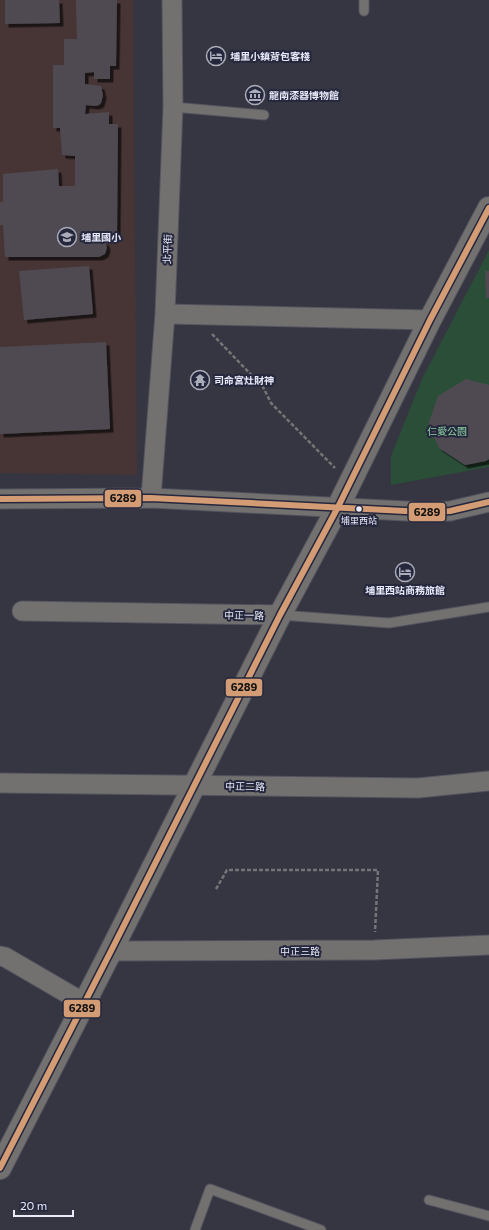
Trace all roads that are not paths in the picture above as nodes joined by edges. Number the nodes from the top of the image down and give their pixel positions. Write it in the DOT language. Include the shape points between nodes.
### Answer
graph roads {
  1 [pos="172,0"];
  2 [pos="364,0"];
  3 [pos="364,11"];
  4 [pos="173,107"];
  5 [pos="264,115"];
  6 [pos="489,208"];
  7 [pos="165,314"];
  8 [pos="430,320"];
  9 [pos="151,498"];
  10 [pos="0,499"];
  11 [pos="489,502"];
  12 [pos="338,507"];
  13 [pos="489,607"];
  14 [pos="22,611"];
  15 [pos="280,615"];
  16 [pos="489,781"];
  17 [pos="0,783"];
  18 [pos="195,785"];
  19 [pos="489,945"];
  20 [pos="112,951"];
  21 [pos="0,956"];
  22 [pos="84,1003"];
  23 [pos="0,1168"];
  24 [pos="429,1200"];
  25 [pos="489,1216"];
  26 [pos="194,1230"];
  27 [pos="321,1230"];
  1 -- 4 [label="street, 北平街"];
  2 -- 3 [label="lane"];
  4 -- 5 [label="lane"];
  4 -- 7 [label="street, 北平街"];
  6 -- 8 [label="street"];
  7 -- 8 [label="street"];
  7 -- 9 [label="street, 北平街"];
  8 -- 12 [label="street"];
  9 -- 10 [label="street"];
  9 -- 12 [label="street"];
  11 -- 12 [label="street" via="450,511"];
  12 -- 15 [label="street"];
  13 -- 15 [label="lane, 中正一路" via="389,623"];
  14 -- 15 [label="street, 中正一路"];
  15 -- 18 [label="street"];
  16 -- 18 [label="street, 中正二路" via="418,788"];
  17 -- 18 [label="street, 中正二路"];
  18 -- 20 [label="street"];
  19 -- 20 [label="street, 中正三路" via="374,950"];
  20 -- 22 [label="street"];
  21 -- 22 [label="street" via="5,956"];
  22 -- 23 [label="street"];
  24 -- 25 [label="lane"];
  26 -- 27 [label="lane" via="210,1189"];
}
